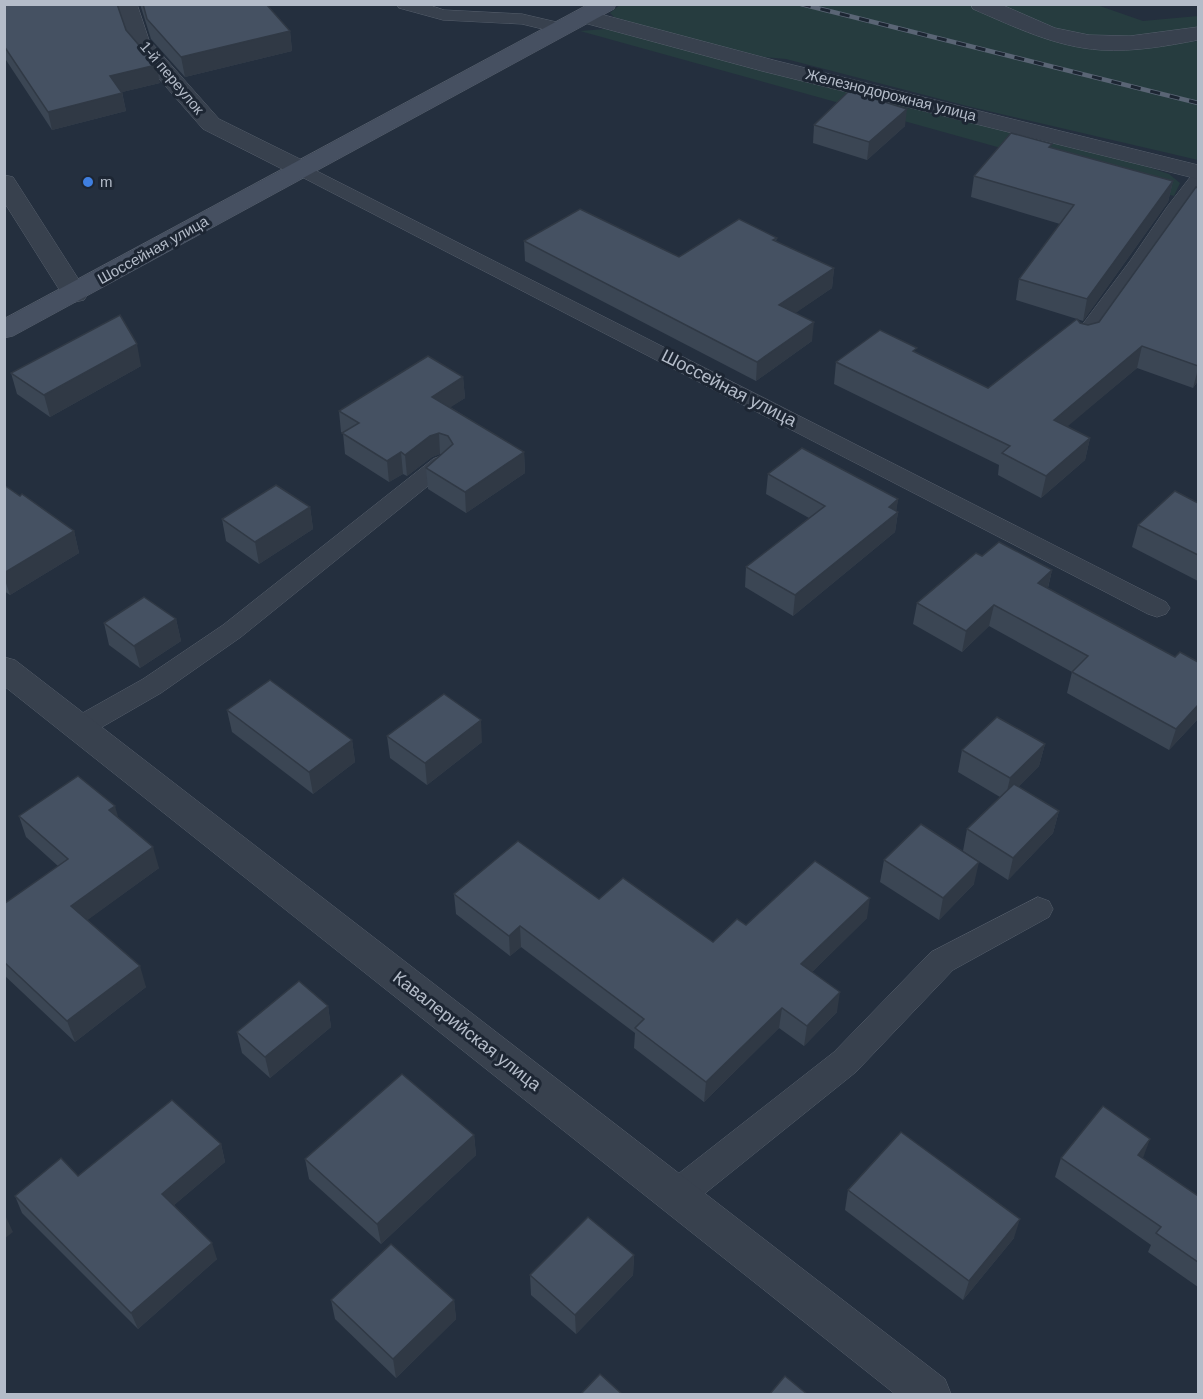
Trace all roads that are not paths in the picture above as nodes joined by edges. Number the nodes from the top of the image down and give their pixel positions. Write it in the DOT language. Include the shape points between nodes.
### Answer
graph roads {
  1 [pos="126,4"];
  2 [pos="405,4"];
  3 [pos="606,4"];
  4 [pos="981,4"];
  5 [pos="585,16"];
  6 [pos="559,28"];
  7 [pos="1198,34"];
  8 [pos="301,169"];
  9 [pos="1198,172"];
  10 [pos="1198,180"];
  11 [pos="4,182"];
  12 [pos="75,294"];
  13 [pos="4,330"];
  14 [pos="1084,337"];
  15 [pos="441,464"];
  16 [pos="1158,608"];
  17 [pos="4,668"];
  18 [pos="80,727"];
  19 [pos="1038,909"];
  20 [pos="676,1196"];
  21 [pos="929,1395"];
  1 -- 8 [label="street, 1-й переулок" via="139,42 211,124"];
  2 -- 6 [label="lane" via="443,15 522,19"];
  3 -- 5 [label="main road, Шоссейная улица"];
  4 -- 7 [label="street" via="1037,28 1088,42 1147,41"];
  5 -- 6 [label="main road, Шоссейная улица"];
  5 -- 9 [label="street, Железнодорожная улица"];
  6 -- 8 [label="main road, Шоссейная улица"];
  8 -- 12 [label="main road, Шоссейная улица"];
  8 -- 16 [label="lane, Шоссейная улица"];
  10 -- 14 [label="lane"];
  11 -- 12 [label="street"];
  12 -- 13 [label="main road, Шоссейная улица"];
  15 -- 18 [label="lane" via="232,631 152,686"];
  17 -- 18 [label="street, Кавалерийская улица"];
  18 -- 20 [label="street, Кавалерийская улица"];
  19 -- 20 [label="lane" via="942,962 845,1062"];
  20 -- 21 [label="street, Кавалерийская улица"];
}
